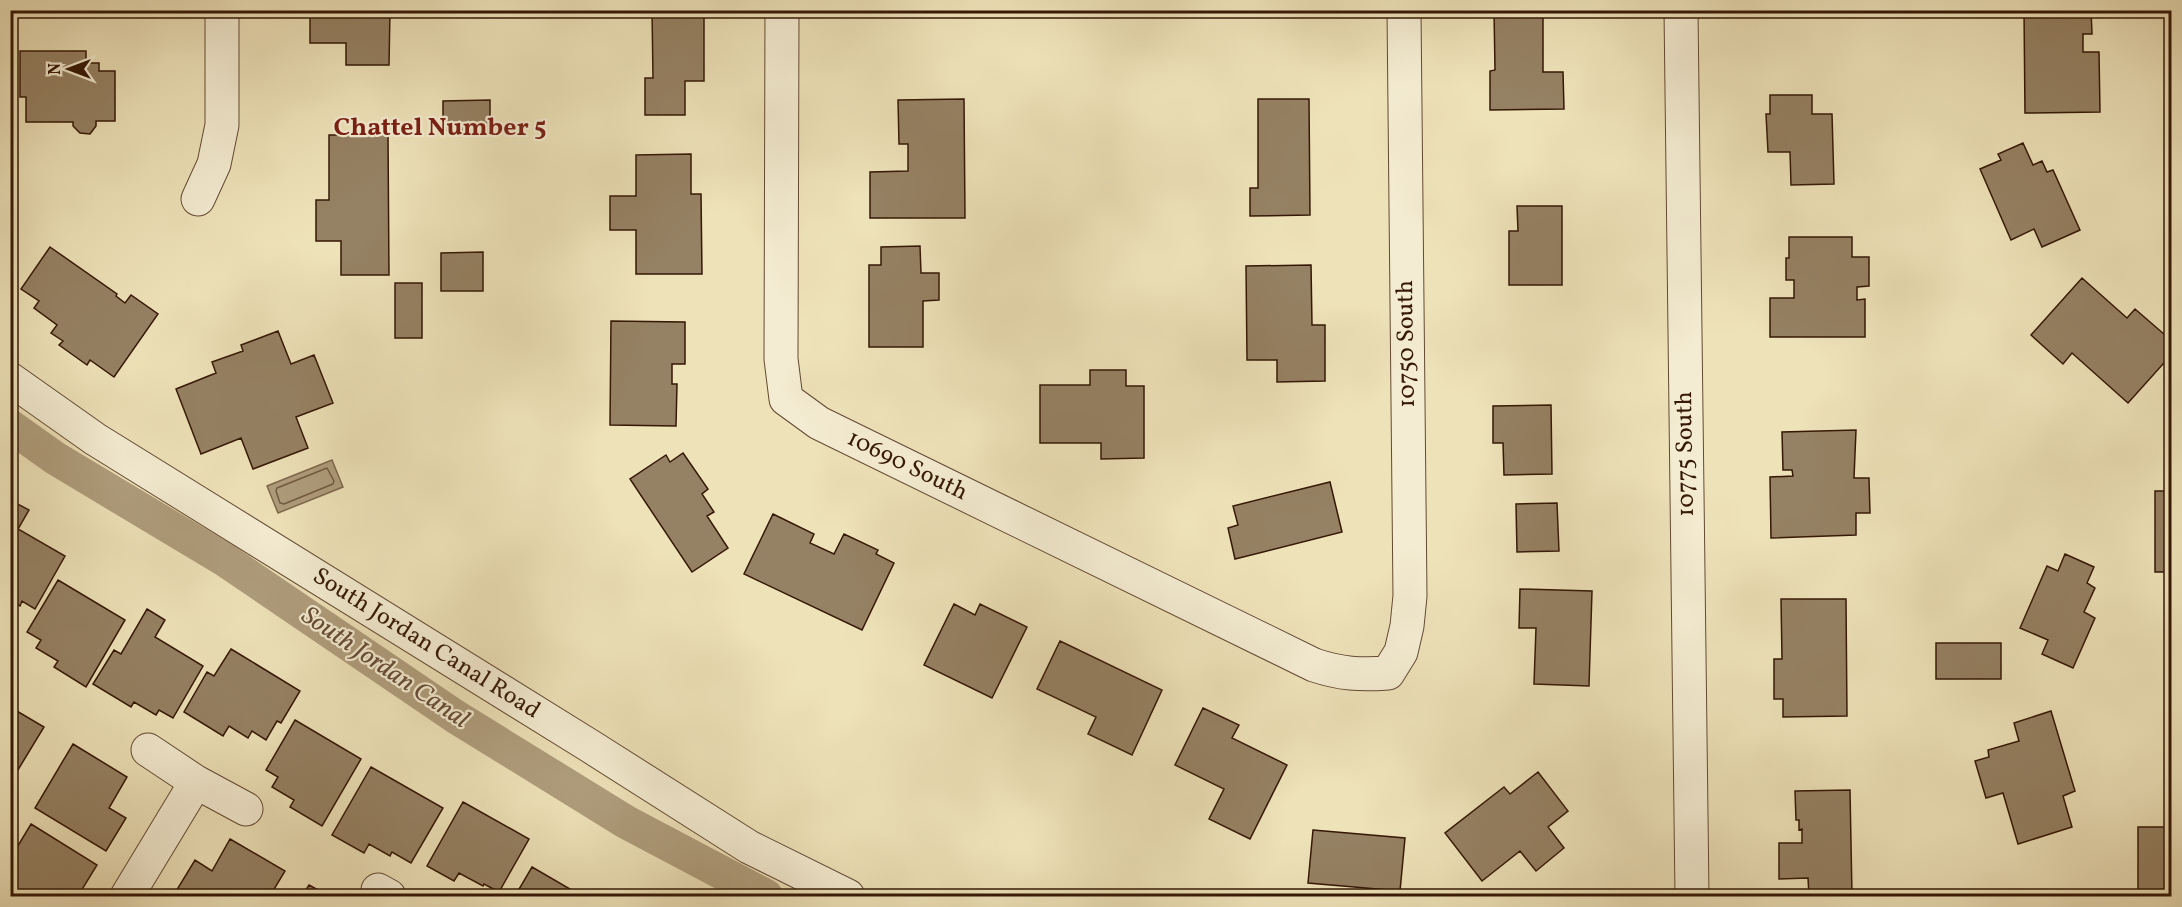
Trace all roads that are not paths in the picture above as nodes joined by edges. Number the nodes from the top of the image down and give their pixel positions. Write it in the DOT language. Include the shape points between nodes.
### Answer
graph roads {
  1 [pos="222,10"];
  2 [pos="782,10"];
  3 [pos="1404,10"];
  4 [pos="1681,10"];
  5 [pos="198,199"];
  6 [pos="10,379"];
  7 [pos="1388,673"];
  8 [pos="148,750"];
  9 [pos="196,782"];
  10 [pos="246,809"];
  11 [pos="127,897"];
  12 [pos="848,897"];
  13 [pos="1692,897"];
  1 -- 5 [label="street" via="222,125 214,164"];
  2 -- 7 [label="street, 10690 South" via="780,358 786,399 819,423 1314,664 1338,673"];
  3 -- 7 [label="street, 10750 South" via="1410,596 1401,652"];
  4 -- 13 [label="street, 10775 South"];
  6 -- 12 [label="street, South Jordan Canal Road" via="95,439 749,847"];
  8 -- 9 [label="street"];
  9 -- 10 [label="street"];
  9 -- 11 [label="street"];
}
